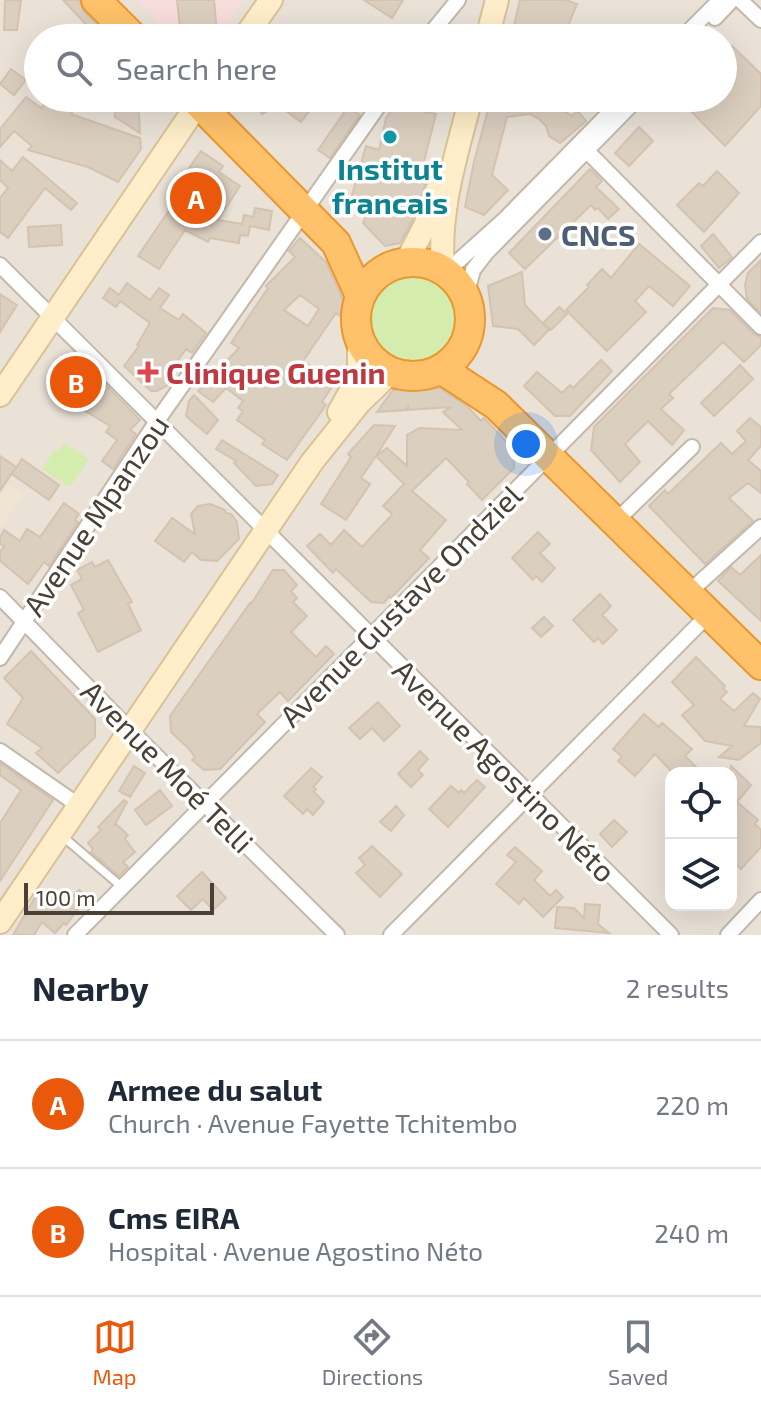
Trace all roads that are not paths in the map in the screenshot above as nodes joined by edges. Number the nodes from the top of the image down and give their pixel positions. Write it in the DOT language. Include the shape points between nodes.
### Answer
graph roads {
  1 [pos="96,0"];
  2 [pos="271,0"];
  3 [pos="458,0"];
  4 [pos="486,0"];
  5 [pos="497,0"];
  6 [pos="720,0"];
  7 [pos="732,0"];
  8 [pos="740,0"];
  9 [pos="761,20"];
  10 [pos="120,24"];
  11 [pos="254,24"];
  12 [pos="438,24"];
  13 [pos="480,24"];
  14 [pos="491,24"];
  15 [pos="696,24"];
  16 [pos="709,24"];
  17 [pos="190,112"];
  18 [pos="210,112"];
  19 [pos="374,112"];
  20 [pos="457,112"];
  21 [pos="467,112"];
  22 [pos="610,112"];
  23 [pos="625,112"];
  24 [pos="588,152"];
  25 [pos="305,211"];
  26 [pos="761,242"];
  27 [pos="336,243"];
  28 [pos="0,265"];
  29 [pos="397,265"];
  30 [pos="445,271"];
  31 [pos="721,286"];
  32 [pos="360,296"];
  33 [pos="466,296"];
  34 [pos="52,318"];
  35 [pos="761,327"];
  36 [pos="359,338"];
  37 [pos="467,338"];
  38 [pos="441,369"];
  39 [pos="391,372"];
  40 [pos="0,395"];
  41 [pos="496,405"];
  42 [pos="157,421"];
  43 [pos="692,447"];
  44 [pos="547,457"];
  45 [pos="312,462"];
  46 [pos="615,522"];
  47 [pos="761,527"];
  48 [pos="265,530"];
  49 [pos="687,594"];
  50 [pos="0,597"];
  51 [pos="709,614"];
  52 [pos="24,621"];
  53 [pos="370,635"];
  54 [pos="0,658"];
  55 [pos="761,665"];
  56 [pos="130,730"];
  57 [pos="0,751"];
  58 [pos="529,796"];
  59 [pos="204,802"];
  60 [pos="78,805"];
  61 [pos="59,834"];
  62 [pos="122,887"];
  63 [pos="761,900"];
  64 [pos="0,922"];
  65 [pos="75,935"];
  66 [pos="337,935"];
  67 [pos="391,935"];
  68 [pos="671,935"];
  69 [pos="728,935"];
  1 -- 10 [label="highway"];
  2 -- 11 [label="main road"];
  3 -- 12 [label="street"];
  4 -- 13 [label="main road"];
  5 -- 14 [label="main road"];
  6 -- 15 [label="street"];
  7 -- 16 [label="street"];
  8 -- 9 [label="street"];
  17 -- 34 [label="main road"];
  18 -- 25 [label="highway"];
  19 -- 25 [label="street, Avenue Mpanzou"];
  20 -- 29 [label="main road" via="425,226"];
  21 -- 30 [label="main road" via="449,180 441,246"];
  22 -- 30 [label="street" via="504,220"];
  23 -- 24 [label="street"];
  24 -- 31 [label="street"];
  24 -- 33 [label="street" via="486,253 473,270"];
  25 -- 27 [label="highway"];
  25 -- 42 [label="street, Avenue Mpanzou"];
  26 -- 31 [label="street, Avenue Gustave Ondziel"];
  27 -- 29 [label="highway"];
  27 -- 32 [label="highway"];
  28 -- 34 [label="street, Avenue Agostino Néto"];
  29 -- 30 [label="highway" via="425,263"];
  29 -- 32 [label="highway"];
  30 -- 33 [label="highway"];
  31 -- 35 [label="street"];
  31 -- 44 [label="street, Avenue Gustave Ondziel"];
  32 -- 36 [label="highway"];
  33 -- 37 [label="highway"];
  34 -- 40 [label="main road"];
  34 -- 42 [label="street, Avenue Agostino Néto"];
  36 -- 39 [label="highway" via="366,353"];
  36 -- 45 [label="main road" via="355,388"];
  37 -- 38 [label="highway"];
  37 -- 41 [label="highway"];
  38 -- 39 [label="highway" via="416,376"];
  38 -- 41 [label="highway"];
  39 -- 45 [label="main road"];
  41 -- 44 [label="highway"];
  42 -- 48 [label="street, Avenue Agostino Néto"];
  42 -- 52 [label="street, Avenue Mpanzou"];
  43 -- 46 [label="street"];
  44 -- 46 [label="highway"];
  44 -- 53 [label="street, Avenue Gustave Ondziel"];
  45 -- 48 [label="main road"];
  46 -- 49 [label="highway"];
  47 -- 49 [label="street"];
  48 -- 53 [label="street, Avenue Agostino Néto"];
  48 -- 56 [label="main road"];
  49 -- 51 [label="highway"];
  50 -- 52 [label="street, Avenue Moé Telli"];
  51 -- 55 [label="highway"];
  51 -- 58 [label="street"];
  52 -- 54 [label="street, Avenue Mpanzou"];
  52 -- 56 [label="street, Avenue Moé Telli"];
  53 -- 58 [label="street, Avenue Agostino Néto"];
  53 -- 59 [label="street, Avenue Gustave Ondziel"];
  56 -- 59 [label="street, Avenue Moé Telli"];
  56 -- 60 [label="main road"];
  57 -- 60 [label="street"];
  58 -- 67 [label="street"];
  58 -- 68 [label="street, Avenue Agostino Néto"];
  59 -- 62 [label="street, Avenue Gustave Ondziel"];
  59 -- 66 [label="street, Avenue Moé Telli"];
  60 -- 61 [label="main road"];
  61 -- 62 [label="lane"];
  61 -- 64 [label="main road"];
  62 -- 65 [label="street, Avenue Gustave Ondziel"];
  63 -- 69 [label="street"];
}
